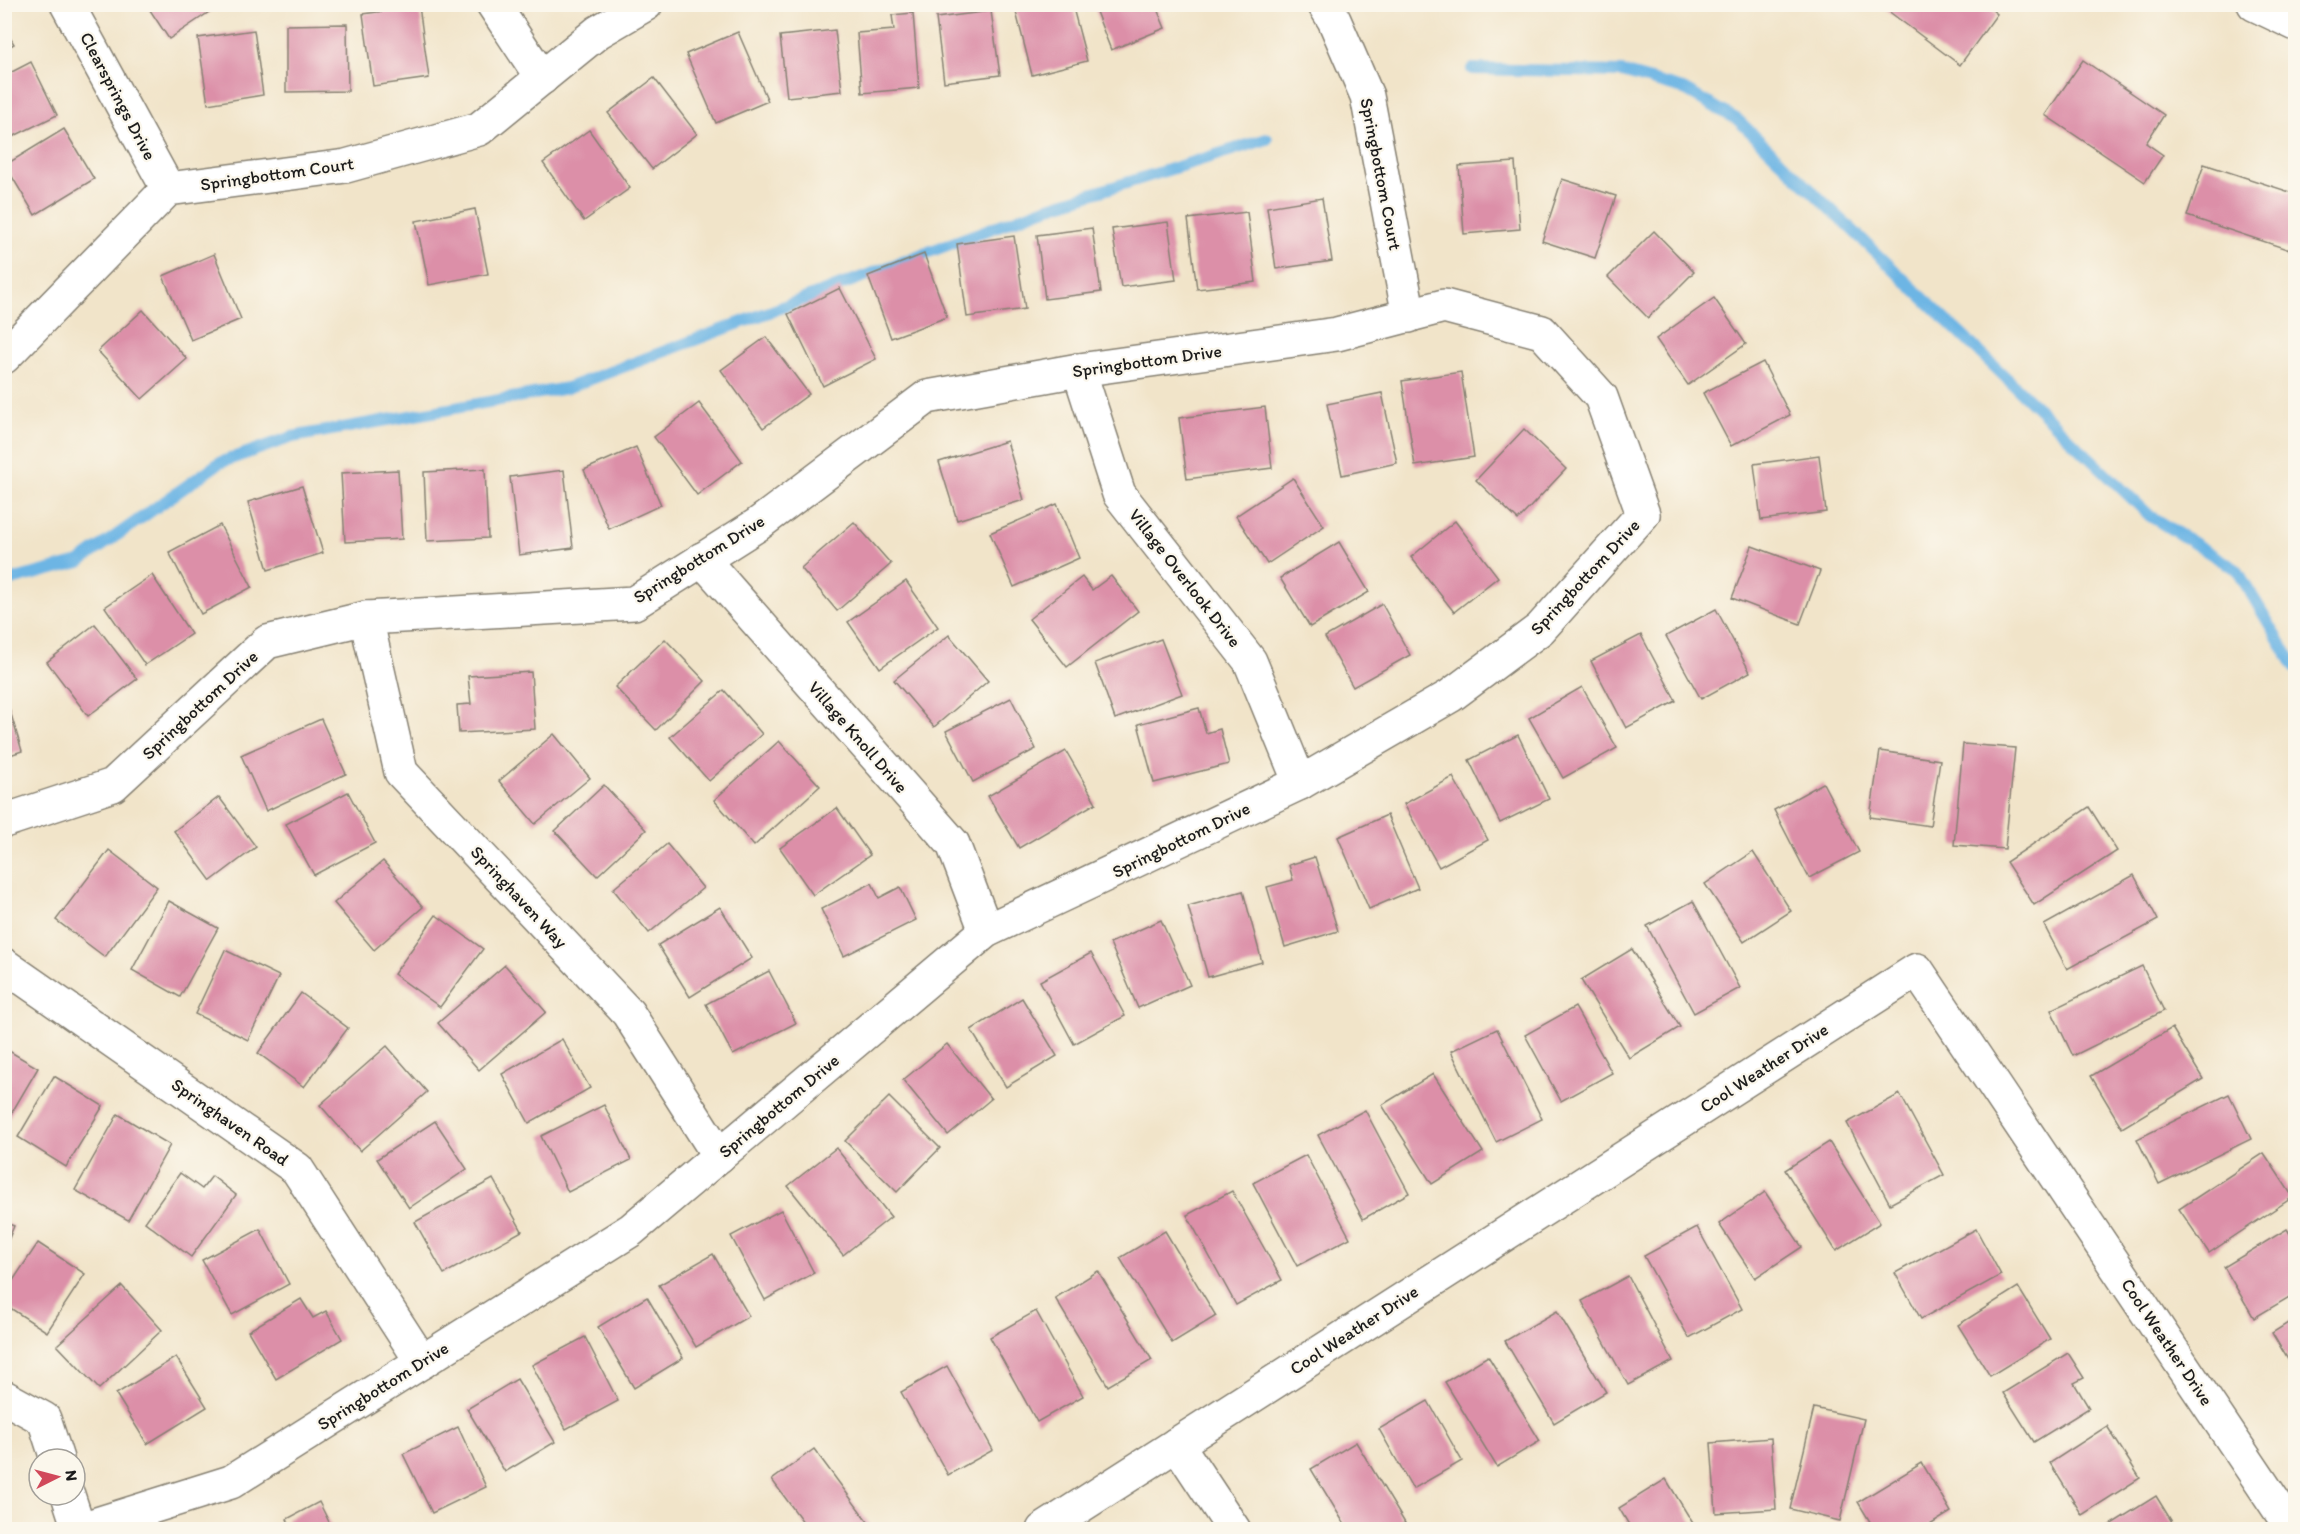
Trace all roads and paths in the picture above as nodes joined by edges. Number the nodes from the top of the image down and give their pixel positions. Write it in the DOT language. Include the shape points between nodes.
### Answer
graph roads {
  1 [pos="67,4"];
  2 [pos="493,4"];
  3 [pos="646,4"];
  4 [pos="1323,4"];
  5 [pos="2254,4"];
  6 [pos="2295,24"];
  7 [pos="542,78"];
  8 [pos="168,189"];
  9 [pos="1409,316"];
  10 [pos="4,357"];
  11 [pos="1079,370"];
  12 [pos="702,559"];
  13 [pos="366,618"];
  14 [pos="1300,783"];
  15 [pos="4,821"];
  16 [pos="986,931"];
  17 [pos="4,965"];
  18 [pos="719,1156"];
  19 [pos="422,1362"];
  20 [pos="4,1397"];
  21 [pos="1177,1444"];
  22 [pos="53,1447"];
  23 [pos="72,1507"];
  24 [pos="78,1529"];
  25 [pos="1042,1530"];
  26 [pos="1234,1530"];
  27 [pos="2293,1530"];
  1 -- 8 [label="street, Clearsprings Drive"];
  2 -- 7 [label="street"];
  3 -- 7 [label="street, Springbottom Court" via="598,32"];
  4 -- 9 [label="street, Springbottom Court" via="1334,20 1366,96"];
  5 -- 6 [label="street"];
  7 -- 8 [label="street, Springbottom Court" via="479,129 346,166"];
  8 -- 10 [label="street"];
  9 -- 11 [label="street, Springbottom Drive" via="1337,334"];
  9 -- 14 [label="street, Springbottom Drive" via="1444,306 1542,332 1601,397 1643,514 1540,629 1450,696"];
  11 -- 12 [label="street, Springbottom Drive" via="927,397 757,525"];
  11 -- 14 [label="street, Village Overlook Drive" via="1119,494 1250,661"];
  12 -- 13 [label="street, Springbottom Drive" via="634,603"];
  12 -- 16 [label="street, Village Knoll Drive" via="953,844"];
  13 -- 15 [label="street, Springbottom Drive" via="267,642 114,785"];
  13 -- 18 [label="street, Springhaven Way" via="402,772 628,1013"];
  14 -- 16 [label="street, Springbottom Drive"];
  16 -- 18 [label="street, Springbottom Drive"];
  17 -- 19 [label="street, Springhaven Road" via="297,1169"];
  18 -- 19 [label="street, Springbottom Drive" via="631,1230"];
  19 -- 24 [label="street, Springbottom Drive" via="231,1482"];
  20 -- 22 [label="street" via="44,1419"];
  21 -- 25 [label="street, Cool Weather Drive"];
  21 -- 26 [label="street"];
  21 -- 27 [label="street, Cool Weather Drive" via="1917,970"];
  23 -- 24 [label="street"];
}
